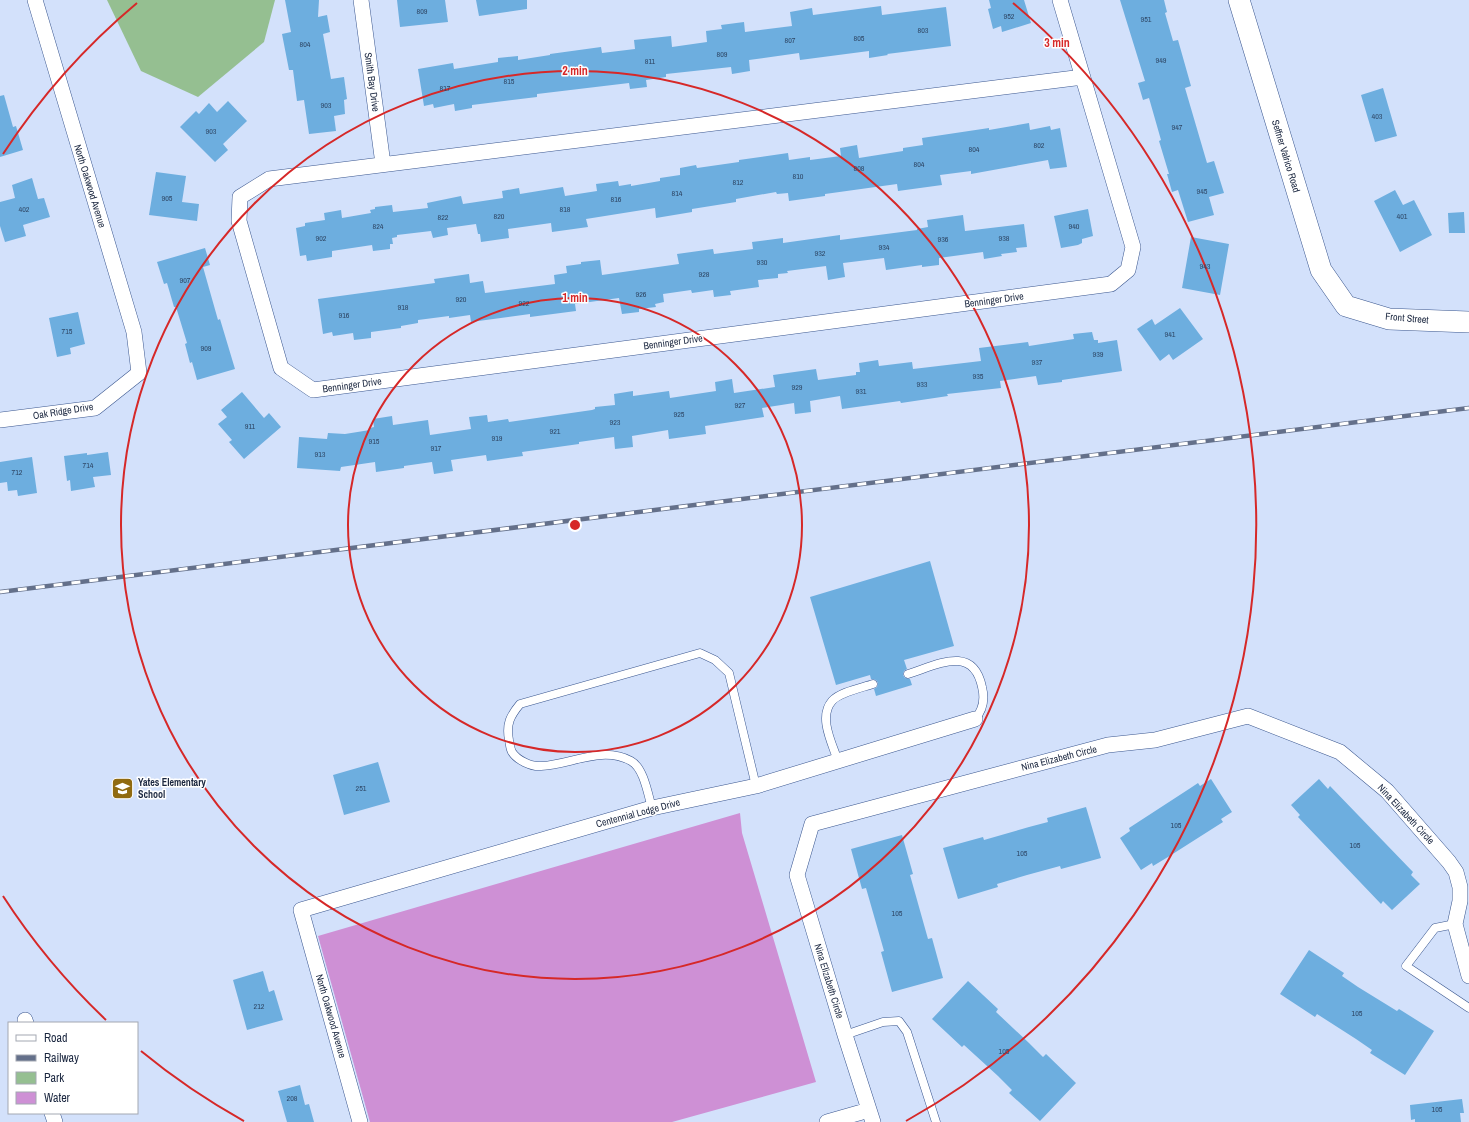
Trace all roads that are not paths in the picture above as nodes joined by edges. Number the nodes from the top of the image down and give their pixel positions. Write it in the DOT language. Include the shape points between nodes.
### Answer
graph roads {
  1 [pos="35,0"];
  2 [pos="361,0"];
  3 [pos="1060,0"];
  4 [pos="1239,0"];
  5 [pos="1083,77"];
  6 [pos="383,164"];
  7 [pos="1346,306"];
  8 [pos="1469,322"];
  9 [pos="139,373"];
  10 [pos="0,420"];
  11 [pos="908,674"];
  12 [pos="873,684"];
  13 [pos="975,719"];
  14 [pos="838,761"];
  15 [pos="756,786"];
  16 [pos="652,808"];
  17 [pos="301,910"];
  18 [pos="1455,924"];
  19 [pos="1469,976"];
  20 [pos="1469,1008"];
  21 [pos="845,1034"];
  22 [pos="871,1116"];
  23 [pos="360,1122"];
  24 [pos="827,1122"];
  25 [pos="936,1122"];
  1 -- 9 [label="street, North Oakwood Avenue" via="134,332"];
  2 -- 6 [label="street, Smith Bay Drive"];
  3 -- 5 [label="street"];
  4 -- 7 [label="street, Seffner Valrico Road" via="1321,270"];
  5 -- 6 [label="street, Benninger Drive"];
  5 -- 6 [label="street, Benninger Drive" via="1133,247 1128,270 1111,284 313,390 281,368 239,221 240,197 269,179"];
  7 -- 8 [label="street, Front Street" via="1389,319"];
  9 -- 10 [label="street, Oak Ridge Drive" via="95,408"];
  11 -- 13 [label="lane" via="951,661 969,663 979,677 984,696 981,712"];
  12 -- 14 [label="lane" via="839,696 832,701 827,712 826,723"];
  13 -- 14 [label="street, Centennial Lodge Drive"];
  14 -- 15 [label="street, Centennial Lodge Drive"];
  15 -- 16 [label="street, Centennial Lodge Drive"];
  15 -- 16 [label="lane" via="728,673 715,660 700,653 520,704 512,714 507,731 511,751 523,762 540,767 588,756 615,755 632,762 642,773"];
  16 -- 17 [label="street, Centennial Lodge Drive"];
  17 -- 23 [label="street, North Oakwood Avenue"];
  18 -- 19 [label="street, Nina Elizabeth Circle"];
  18 -- 20 [label="lane" via="1436,928 1406,966"];
  18 -- 21 [label="street, Nina Elizabeth Circle" via="1460,901 1456,872 1387,791 1340,752 1248,716 1155,740 1108,745 812,824 797,875"];
  21 -- 22 [label="street, Nina Elizabeth Circle"];
  21 -- 25 [label="lane" via="883,1022 899,1021 907,1032"];
  22 -- 24 [label="street"];
}
